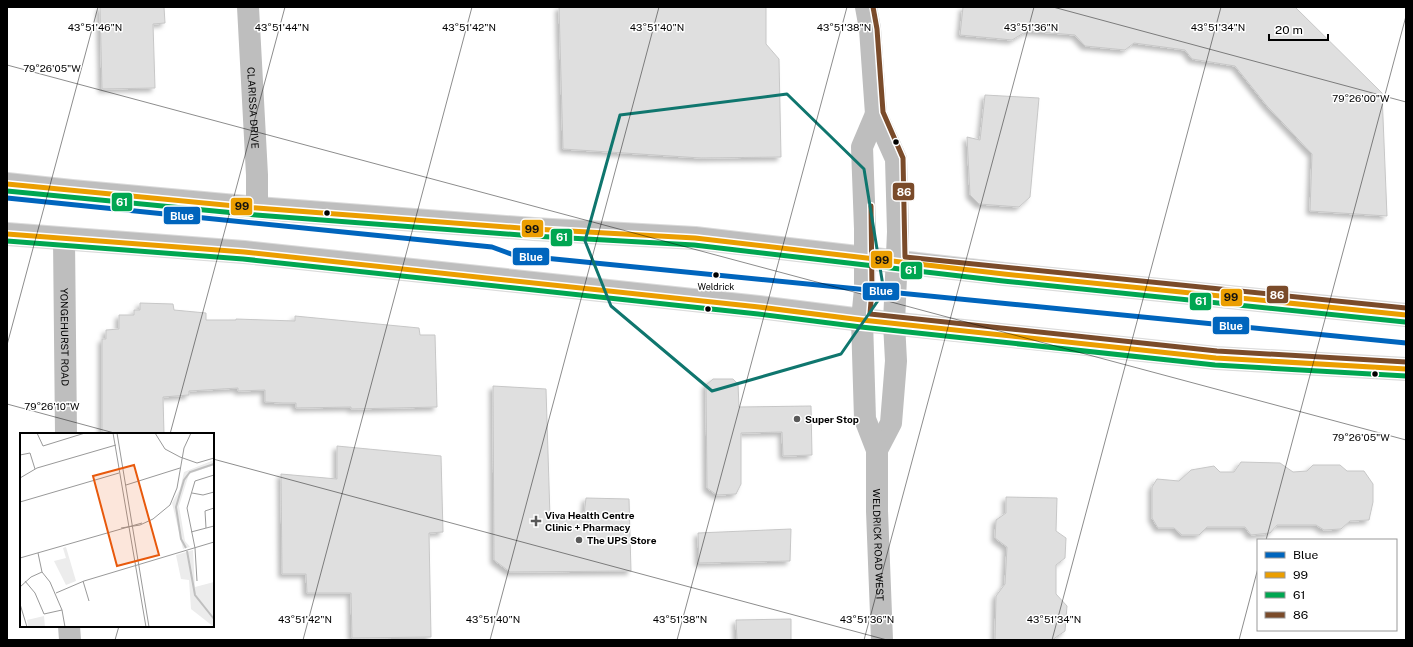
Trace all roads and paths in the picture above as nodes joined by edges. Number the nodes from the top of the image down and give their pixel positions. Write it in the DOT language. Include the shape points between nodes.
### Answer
graph roads {
  1 [pos="248,7"];
  2 [pos="866,7"];
  3 [pos="876,114"];
  4 [pos="7,184"];
  5 [pos="257,208"];
  6 [pos="7,234"];
  7 [pos="64,239"];
  8 [pos="865,259"];
  9 [pos="898,262"];
  10 [pos="1406,315"];
  11 [pos="862,320"];
  12 [pos="894,323"];
  13 [pos="1406,369"];
  14 [pos="66,433"];
  15 [pos="877,450"];
  16 [pos="69,627"];
  17 [pos="70,640"];
  18 [pos="882,640"];
  1 -- 5 [label="main road, CLARISSA DRIVE"];
  2 -- 3 [label="main road"];
  3 -- 8 [label="main road, WELDRICK ROAD WEST" via="862,147"];
  3 -- 9 [label="main road, WELDRICK ROAD WEST" via="896,160"];
  4 -- 5 [label="main road"];
  5 -- 8 [label="main road" via="534,229 695,238"];
  6 -- 7 [label="main road"];
  7 -- 11 [label="main road" via="244,252"];
  7 -- 14 [label="main road, YONGEHURST ROAD"];
  8 -- 9 [label="main road"];
  8 -- 11 [label="main road, WELDRICK ROAD WEST"];
  9 -- 10 [label="main road"];
  9 -- 12 [label="main road, WELDRICK ROAD WEST"];
  11 -- 12 [label="main road"];
  11 -- 15 [label="main road, WELDRICK ROAD WEST" via="865,419"];
  12 -- 13 [label="main road" via="1216,358"];
  12 -- 15 [label="main road, WELDRICK ROAD WEST" via="896,361 891,423"];
  15 -- 18 [label="main road, WELDRICK ROAD WEST"];
  16 -- 17 [label="main road"];
}
